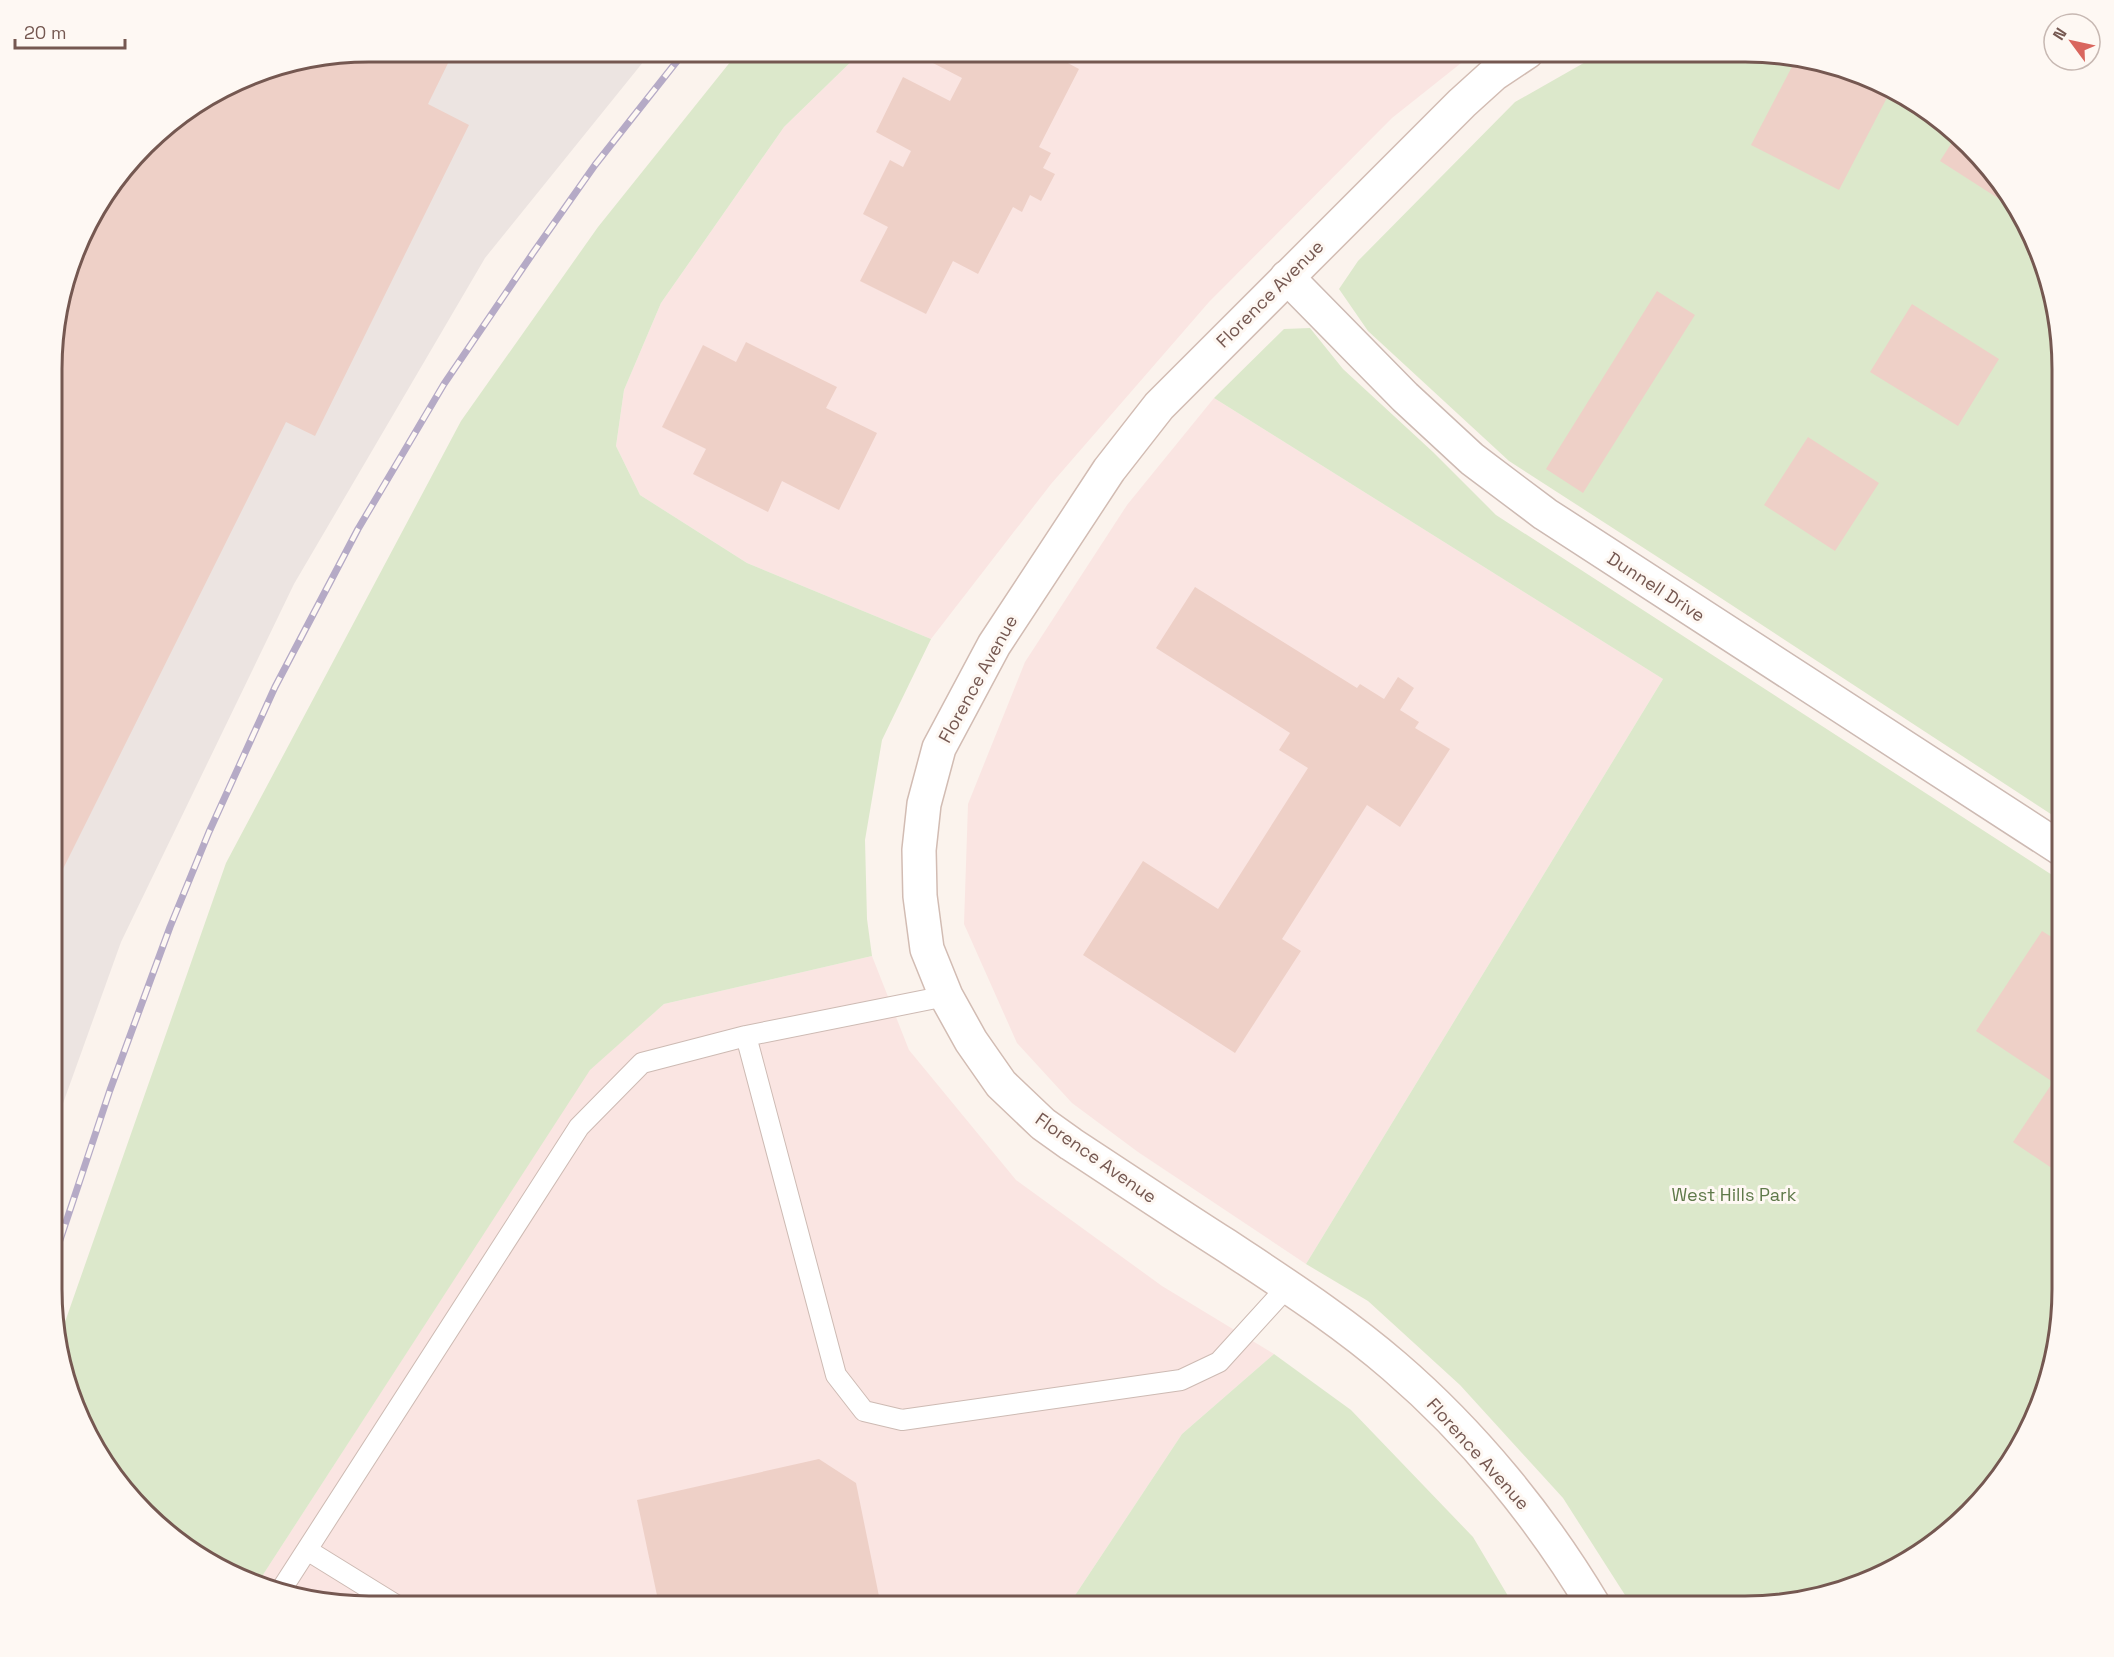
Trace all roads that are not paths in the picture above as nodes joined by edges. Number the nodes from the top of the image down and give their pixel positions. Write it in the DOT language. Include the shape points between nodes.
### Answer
graph roads {
  1 [pos="1512,62"];
  2 [pos="1287,277"];
  3 [pos="2052,843"];
  4 [pos="946,996"];
  5 [pos="746,1036"];
  6 [pos="1288,1286"];
  7 [pos="307,1550"];
  8 [pos="285,1584"];
  9 [pos="381,1596"];
  10 [pos="1588,1596"];
  1 -- 2 [label="street, Florence Avenue" via="1462,103"];
  2 -- 3 [label="street, Dunnell Drive" via="1472,459 1545,514"];
  2 -- 4 [label="street, Florence Avenue" via="1159,406 1109,470 994,645 939,748 924,804 920,896 927,949"];
  4 -- 5 [label="lane"];
  4 -- 6 [label="street, Florence Avenue" via="1001,1084 1042,1124"];
  5 -- 6 [label="lane" via="836,1375 864,1411 902,1420 1180,1380 1219,1362"];
  5 -- 7 [label="lane" via="642,1063 579,1127"];
  6 -- 10 [label="street, Florence Avenue" via="1393,1365 1444,1413 1515,1491"];
  7 -- 8 [label="lane"];
  7 -- 9 [label="lane"];
}
